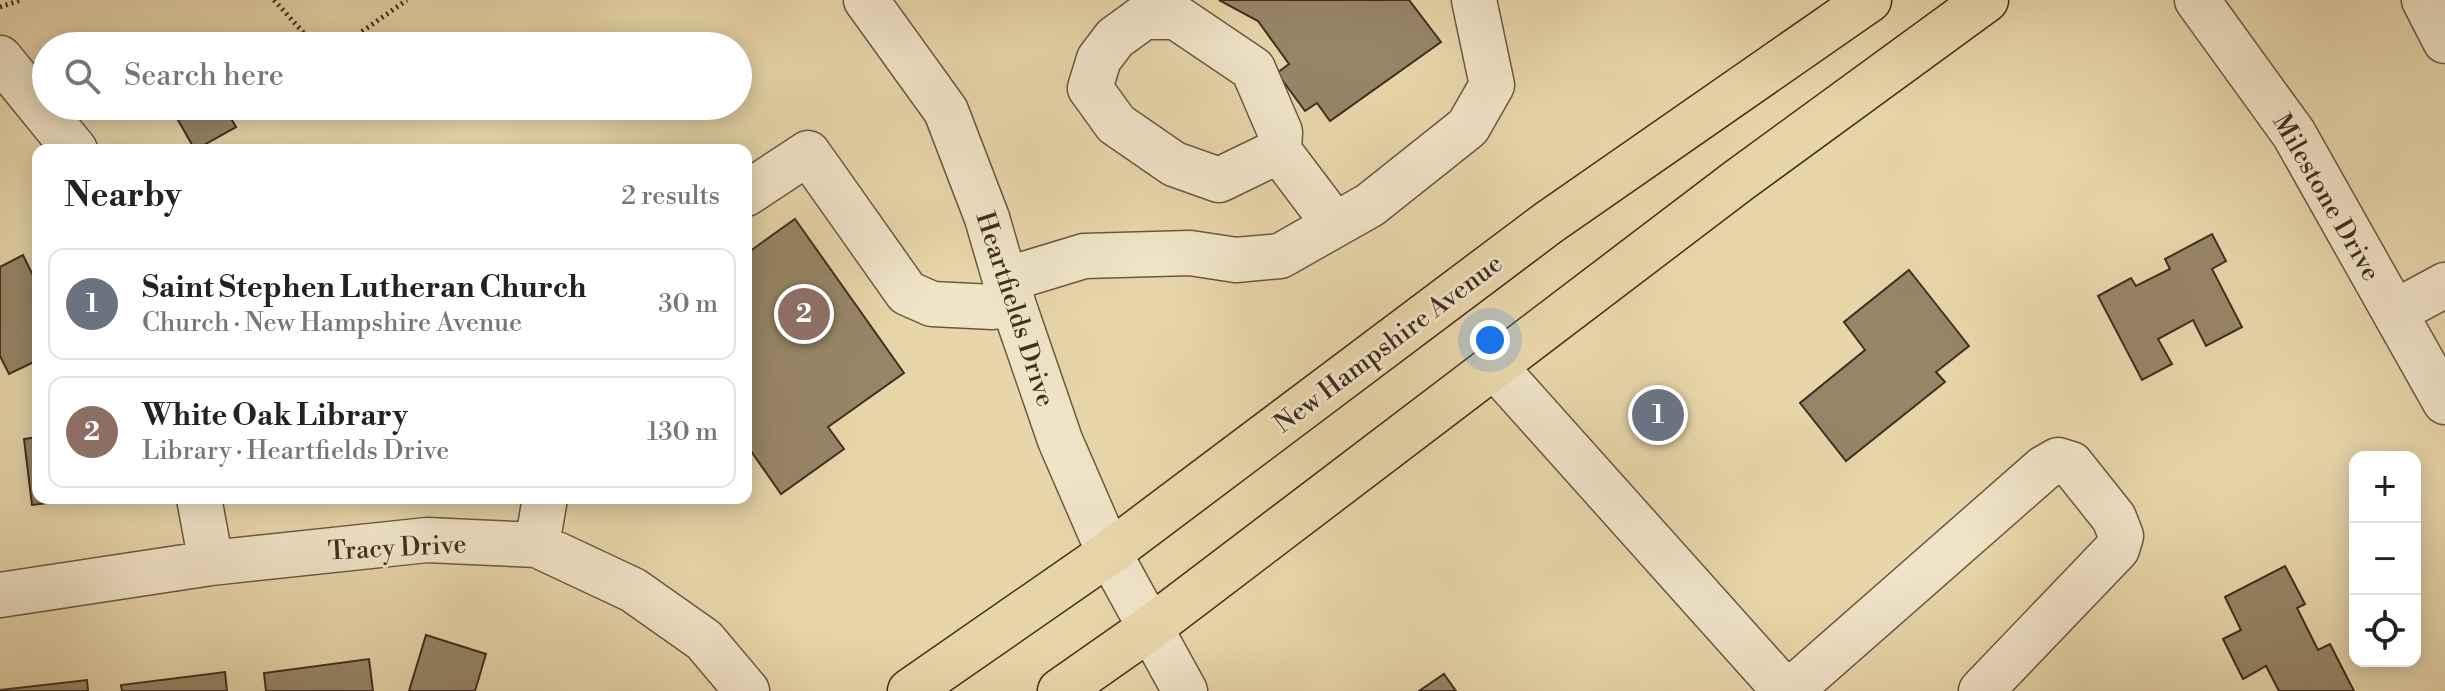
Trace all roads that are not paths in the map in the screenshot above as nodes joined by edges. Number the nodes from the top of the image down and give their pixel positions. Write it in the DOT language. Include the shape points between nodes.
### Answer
graph roads {
  1 [pos="866,0"];
  2 [pos="1474,0"];
  3 [pos="1869,0"];
  4 [pos="1986,0"];
  5 [pos="2197,0"];
  6 [pos="2424,0"];
  7 [pos="1937,19"];
  8 [pos="2445,41"];
  9 [pos="0,58"];
  10 [pos="32,97"];
  11 [pos="51,120"];
  12 [pos="70,144"];
  13 [pos="1279,151"];
  14 [pos="752,190"];
  15 [pos="1335,225"];
  16 [pos="2445,285"];
  17 [pos="1009,291"];
  18 [pos="2395,312"];
  19 [pos="1494,366"];
  20 [pos="2445,402"];
  21 [pos="200,504"];
  22 [pos="544,504"];
  23 [pos="537,545"];
  24 [pos="1109,553"];
  25 [pos="211,563"];
  26 [pos="0,595"];
  27 [pos="1150,628"];
  28 [pos="747,691"];
  29 [pos="910,691"];
  30 [pos="1060,691"];
  31 [pos="1185,691"];
  32 [pos="1787,691"];
  33 [pos="1981,691"];
  1 -- 17 [label="street, Heartfields Drive" via="946,111"];
  2 -- 15 [label="street" via="1492,85 1468,127 1370,205"];
  3 -- 24 [label="main road, New Hampshire Avenue" via="1548,223"];
  4 -- 7 [label="main road"];
  5 -- 18 [label="street, Milestone Drive" via="2294,134"];
  6 -- 8 [label="street"];
  7 -- 19 [label="main road" via="1738,181"];
  9 -- 10 [label="street"];
  11 -- 12 [label="street"];
  13 -- 15 [label="street"];
  14 -- 17 [label="street" via="808,153 907,293 932,304 993,307"];
  15 -- 17 [label="street" via="1280,256 1084,256"];
  16 -- 18 [label="street"];
  17 -- 24 [label="street, Heartfields Drive" via="1060,440"];
  18 -- 20 [label="street, Milestone Drive"];
  19 -- 27 [label="main road"];
  19 -- 32 [label="street"];
  21 -- 25 [label="street"];
  22 -- 23 [label="street"];
  23 -- 25 [label="street, Tracy Drive" via="427,540"];
  23 -- 28 [label="street, Tracy Drive" via="633,590 704,640"];
  24 -- 27 [label="street, Heartfields Drive"];
  24 -- 29 [label="main road, New Hampshire Avenue"];
  25 -- 26 [label="street, Tracy Drive"];
  27 -- 30 [label="main road"];
  27 -- 31 [label="street, Heartfields Drive"];
  32 -- 33 [label="street" via="2044,468 2058,460 2071,464 2114,518 2121,536 2117,549"];
}
